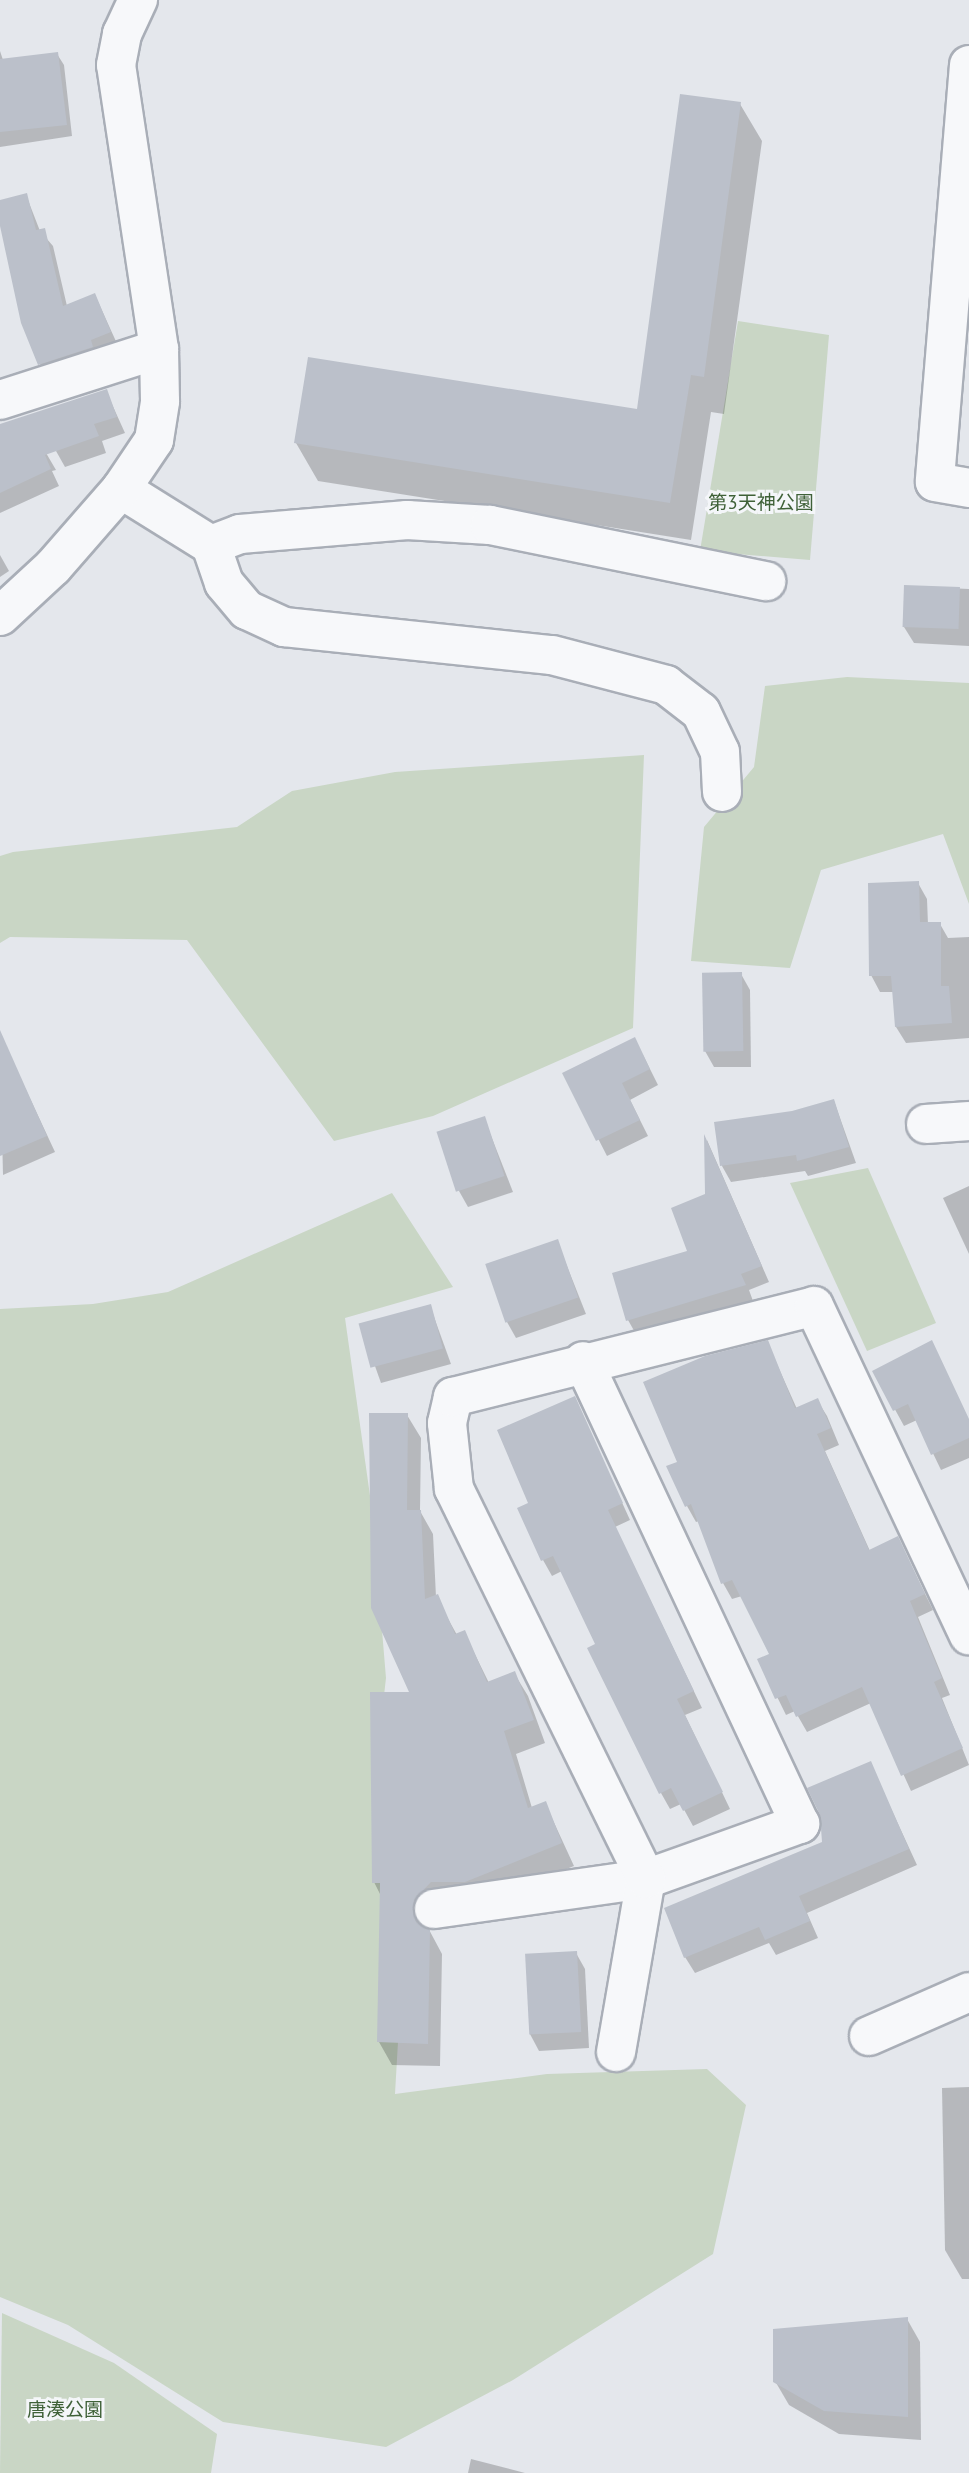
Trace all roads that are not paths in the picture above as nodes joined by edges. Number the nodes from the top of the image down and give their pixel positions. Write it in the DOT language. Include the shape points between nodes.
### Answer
graph roads {
  1 [pos="138,0"];
  2 [pos="969,65"];
  3 [pos="967,113"];
  4 [pos="959,299"];
  5 [pos="159,349"];
  6 [pos="3,390"];
  7 [pos="969,488"];
  8 [pos="121,489"];
  9 [pos="211,545"];
  10 [pos="766,581"];
  11 [pos="0,616"];
  12 [pos="722,792"];
  13 [pos="969,1121"];
  14 [pos="926,1124"];
  15 [pos="583,1361"];
  16 [pos="969,1635"];
  17 [pos="646,1879"];
  18 [pos="434,1909"];
  19 [pos="969,1992"];
  20 [pos="869,2036"];
  21 [pos="616,2052"];
  1 -- 5 [label="street" via="122,34 116,65"];
  2 -- 3 [label="street"];
  3 -- 4 [label="street"];
  4 -- 7 [label="street" via="934,482"];
  5 -- 6 [label="street"];
  5 -- 8 [label="street" via="160,401 154,440"];
  8 -- 9 [label="street"];
  8 -- 11 [label="street" via="52,567"];
  9 -- 10 [label="street" via="240,534 407,520 491,525"];
  9 -- 12 [label="street" via="224,583 247,610 284,627 552,655 666,685 701,712 720,752"];
  13 -- 14 [label="street"];
  15 -- 16 [label="street" via="814,1306"];
  15 -- 17 [label="street" via="453,1397 447,1423 454,1489"];
  15 -- 17 [label="street" via="800,1824"];
  17 -- 18 [label="street"];
  17 -- 21 [label="street"];
  19 -- 20 [label="street"];
}
